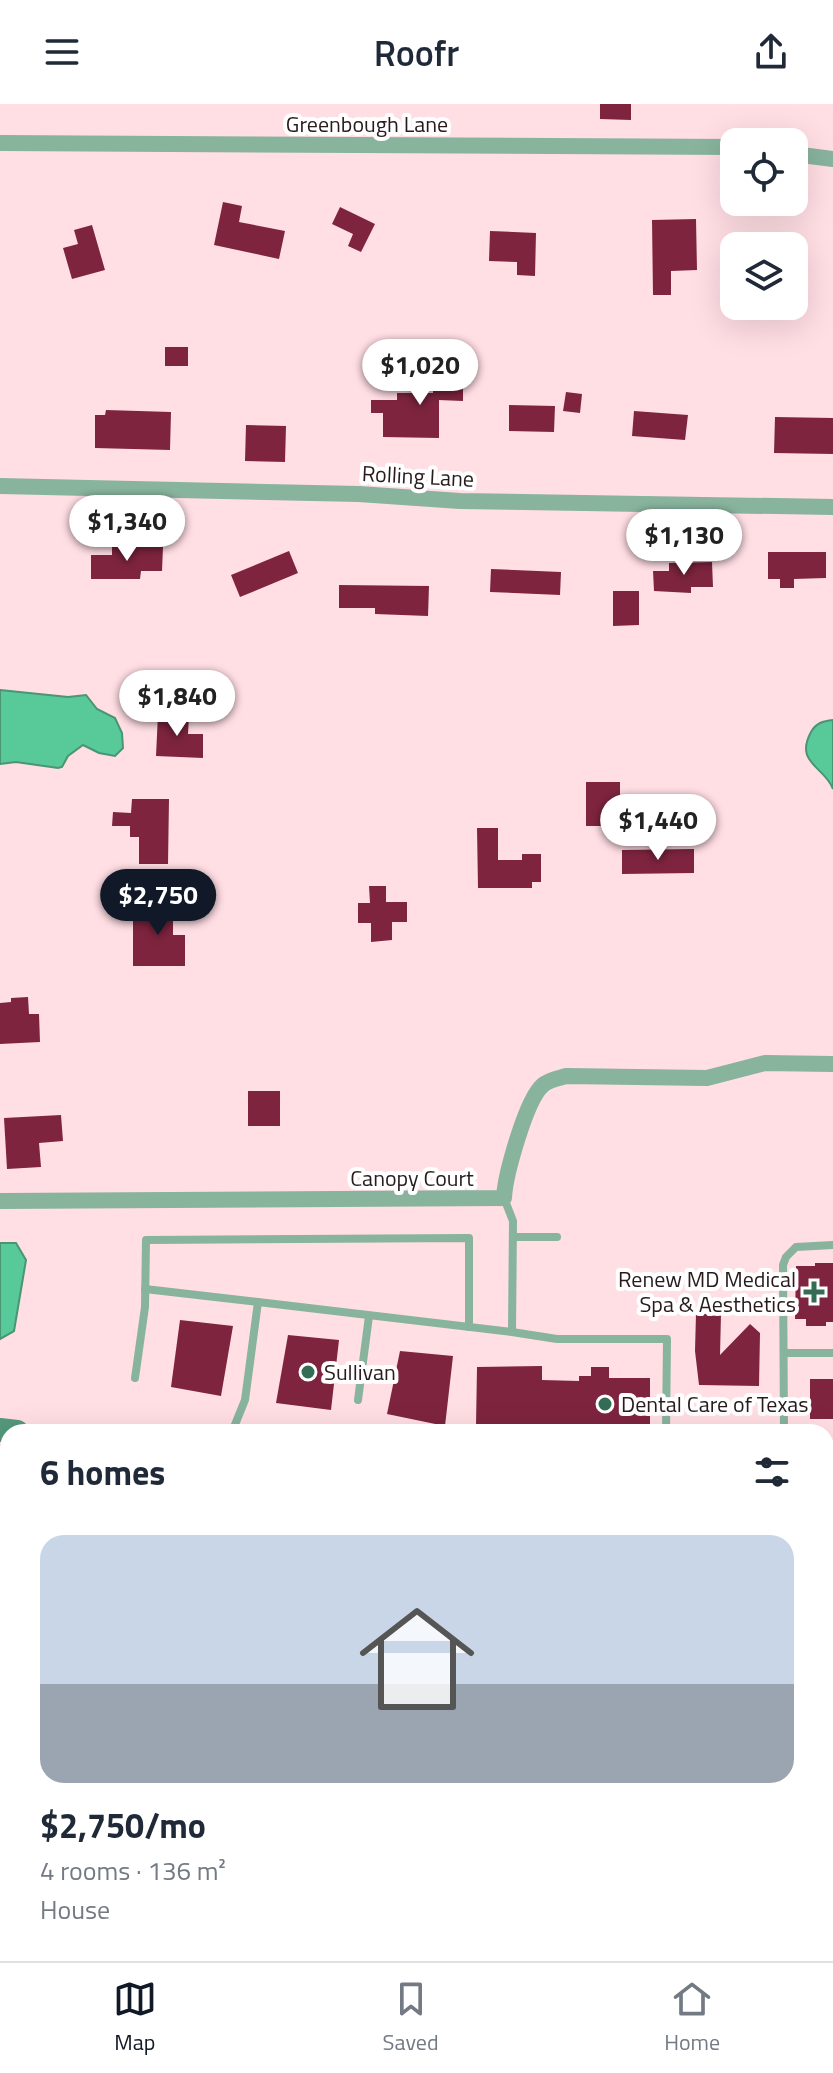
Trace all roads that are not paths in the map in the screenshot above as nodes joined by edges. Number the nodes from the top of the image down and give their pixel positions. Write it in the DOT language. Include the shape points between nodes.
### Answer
graph roads {
  1 [pos="0,143"];
  2 [pos="720,147"];
  3 [pos="808,156"];
  4 [pos="833,159"];
  5 [pos="0,486"];
  6 [pos="833,507"];
  7 [pos="833,1064"];
  8 [pos="504,1198"];
  9 [pos="0,1201"];
  10 [pos="513,1237"];
  11 [pos="557,1237"];
  12 [pos="833,1245"];
  13 [pos="145,1289"];
  14 [pos="258,1302"];
  15 [pos="369,1316"];
  16 [pos="469,1327"];
  17 [pos="512,1332"];
  18 [pos="784,1353"];
  19 [pos="833,1353"];
  20 [pos="135,1378"];
  21 [pos="358,1400"];
  22 [pos="235,1424"];
  23 [pos="666,1424"];
  24 [pos="784,1424"];
  1 -- 2 [label="street, Greenbough Lane"];
  3 -- 4 [label="street"];
  5 -- 6 [label="street, Rolling Lane"];
  7 -- 8 [label="street, Canopy Court" via="765,1063 707,1078 566,1076 544,1083 532,1097"];
  8 -- 9 [label="street, Canopy Court"];
  8 -- 10 [label="lane"];
  10 -- 11 [label="lane"];
  10 -- 17 [label="lane"];
  12 -- 18 [label="lane" via="803,1245 786,1257"];
  13 -- 14 [label="lane"];
  13 -- 16 [label="lane" via="146,1240 469,1238"];
  13 -- 20 [label="lane"];
  14 -- 15 [label="lane"];
  14 -- 22 [label="lane" via="245,1400"];
  15 -- 16 [label="lane"];
  15 -- 21 [label="lane"];
  16 -- 17 [label="lane"];
  17 -- 23 [label="lane" via="557,1339 667,1339"];
  18 -- 19 [label="lane"];
  18 -- 24 [label="lane"];
}
